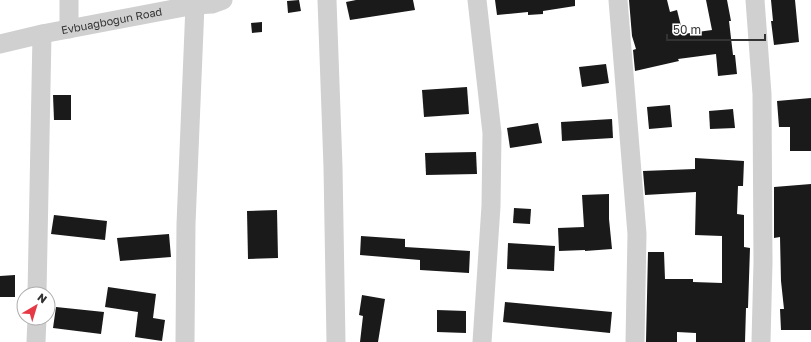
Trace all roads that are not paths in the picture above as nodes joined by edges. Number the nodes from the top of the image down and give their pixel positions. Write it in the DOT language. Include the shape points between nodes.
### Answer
graph roads {
  1 [pos="69,0"];
  2 [pos="326,0"];
  3 [pos="477,0"];
  4 [pos="618,0"];
  5 [pos="755,0"];
  6 [pos="210,2"];
  7 [pos="69,29"];
  8 [pos="42,34"];
  9 [pos="0,44"];
  10 [pos="37,286"];
  11 [pos="37,326"];
  12 [pos="36,342"];
  13 [pos="185,342"];
  14 [pos="336,342"];
  15 [pos="482,342"];
  16 [pos="635,342"];
  17 [pos="761,342"];
  1 -- 7 [label="street"];
  2 -- 14 [label="street" via="333,167"];
  3 -- 15 [label="street" via="492,133 491,206"];
  4 -- 16 [label="street" via="637,234"];
  5 -- 17 [label="street" via="762,94"];
  6 -- 7 [label="street, Evbuagbogun Road"];
  6 -- 13 [label="street" via="186,224"];
  7 -- 8 [label="street, Evbuagbogun Road"];
  8 -- 9 [label="street, Evbuagbogun Road"];
  8 -- 10 [label="street"];
  11 -- 12 [label="street"];
}
